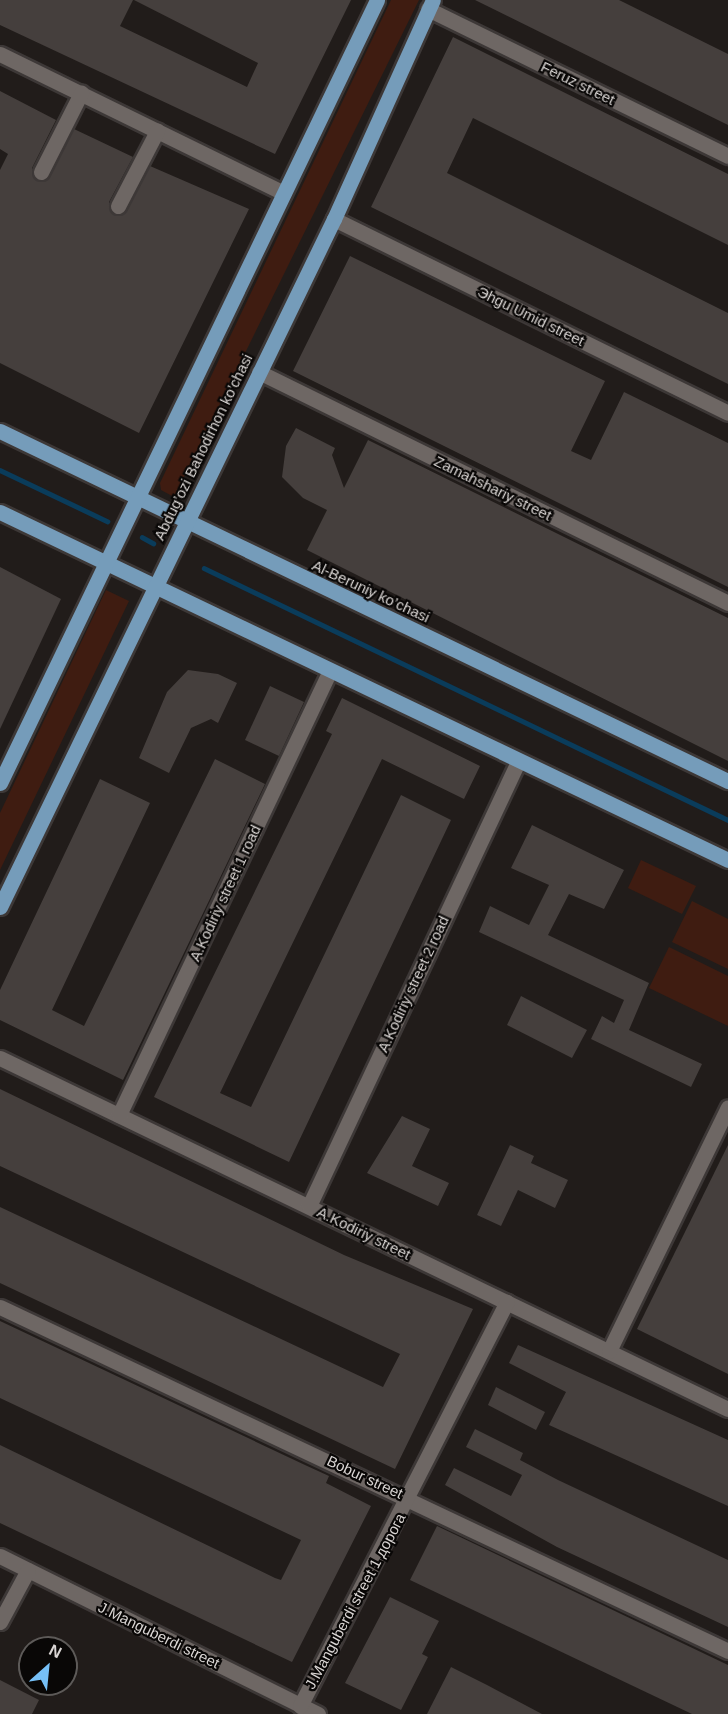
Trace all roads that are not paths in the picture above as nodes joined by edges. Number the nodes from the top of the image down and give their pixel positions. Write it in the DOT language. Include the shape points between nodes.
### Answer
graph roads {
  1 [pos="377,0"];
  2 [pos="430,4"];
  3 [pos="1,57"];
  4 [pos="81,93"];
  5 [pos="157,131"];
  6 [pos="728,156"];
  7 [pos="41,172"];
  8 [pos="284,193"];
  9 [pos="118,206"];
  10 [pos="334,219"];
  11 [pos="259,372"];
  12 [pos="728,413"];
  13 [pos="0,431"];
  14 [pos="137,498"];
  15 [pos="0,512"];
  16 [pos="186,522"];
  17 [pos="105,564"];
  18 [pos="156,589"];
  19 [pos="728,603"];
  20 [pos="330,671"];
  21 [pos="518,761"];
  22 [pos="728,781"];
  23 [pos="0,783"];
  24 [pos="728,860"];
  25 [pos="0,907"];
  26 [pos="0,1058"];
  27 [pos="728,1107"];
  28 [pos="119,1115"];
  29 [pos="309,1206"];
  30 [pos="507,1302"];
  31 [pos="0,1307"];
  32 [pos="609,1352"];
  33 [pos="728,1409"];
  34 [pos="409,1498"];
  35 [pos="0,1556"];
  36 [pos="28,1570"];
  37 [pos="0,1622"];
  38 [pos="728,1651"];
  39 [pos="300,1706"];
  40 [pos="318,1714"];
  1 -- 8 [label="main road"];
  2 -- 6 [label="street, Feruz street"];
  2 -- 10 [label="main road, Abdug’ozi Bahodirhon ko’chasi"];
  3 -- 4 [label="street"];
  4 -- 5 [label="street"];
  4 -- 7 [label="street"];
  5 -- 8 [label="street"];
  5 -- 9 [label="street"];
  8 -- 14 [label="main road"];
  10 -- 11 [label="main road, Abdug’ozi Bahodirhon ko’chasi"];
  10 -- 12 [label="street, Эhgu Umid street"];
  11 -- 16 [label="main road, Abdug’ozi Bahodirhon ko’chasi"];
  11 -- 19 [label="street, Zamahshariy street"];
  13 -- 14 [label="main road, Al-Beruniy ko’chasi"];
  14 -- 16 [label="main road, Al-Beruniy ko’chasi"];
  14 -- 17 [label="main road"];
  15 -- 17 [label="main road"];
  16 -- 18 [label="main road, Abdug’ozi Bahodirhon ko’chasi"];
  16 -- 22 [label="main road, Al-Beruniy ko’chasi"];
  17 -- 18 [label="main road"];
  17 -- 23 [label="main road"];
  18 -- 20 [label="main road"];
  18 -- 25 [label="main road, Abdug’ozi Bahodirhon ko’chasi"];
  20 -- 21 [label="main road"];
  20 -- 28 [label="street, A.Kodiriy street 1 road"];
  21 -- 24 [label="main road"];
  21 -- 29 [label="street, A.Kodiriy street 2 road"];
  26 -- 28 [label="street, A.Kodiriy street"];
  27 -- 32 [label="street"];
  28 -- 29 [label="street, A.Kodiriy street"];
  29 -- 30 [label="street, A.Kodiriy street"];
  30 -- 32 [label="street, A.Kodiriy street"];
  30 -- 34 [label="street, J.Manguberdi street 1 дорога"];
  31 -- 34 [label="street, Bobur street"];
  32 -- 33 [label="street, A.Kodiriy street"];
  34 -- 38 [label="street, Bobur street"];
  34 -- 39 [label="street, J.Manguberdi street 1 дорога"];
  35 -- 36 [label="street, J.Manguberdi street"];
  36 -- 37 [label="street"];
  36 -- 39 [label="street, J.Manguberdi street"];
  39 -- 40 [label="street, J.Manguberdi street"];
}
